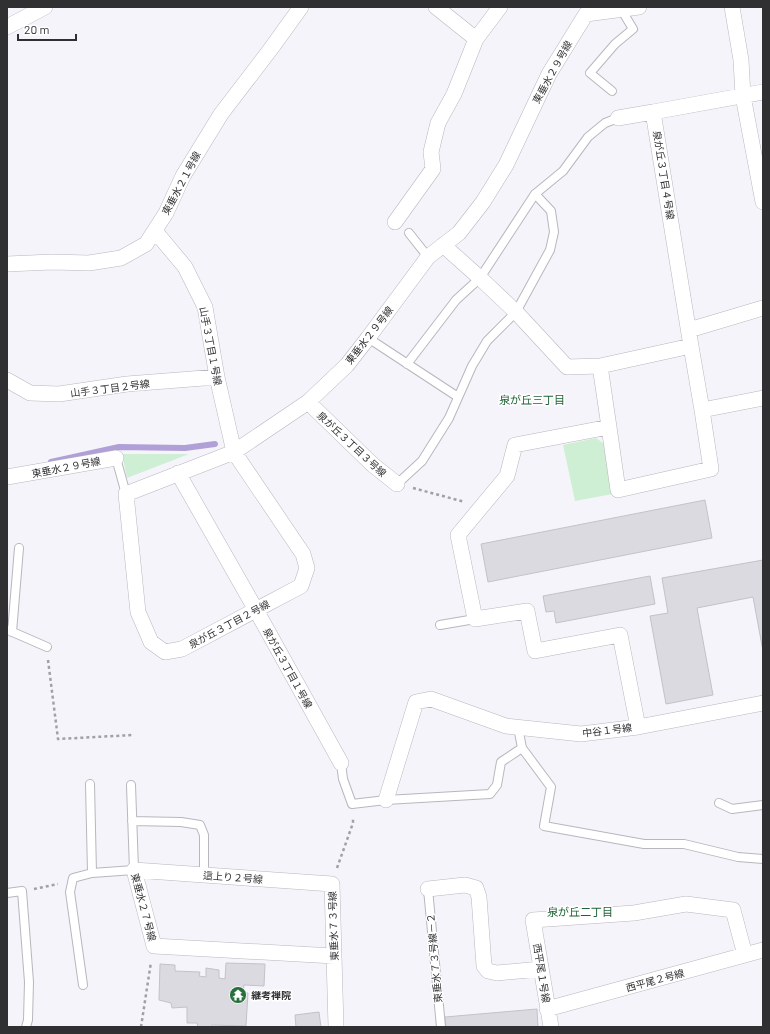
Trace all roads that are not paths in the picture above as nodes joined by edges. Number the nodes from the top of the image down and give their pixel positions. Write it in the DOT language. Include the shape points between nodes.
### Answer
graph roads {
  1 [pos="45,7"];
  2 [pos="301,7"];
  3 [pos="436,7"];
  4 [pos="500,7"];
  5 [pos="639,7"];
  6 [pos="732,7"];
  7 [pos="621,9"];
  8 [pos="585,10"];
  9 [pos="7,27"];
  10 [pos="476,39"];
  11 [pos="612,91"];
  12 [pos="763,92"];
  13 [pos="744,96"];
  14 [pos="653,112"];
  15 [pos="618,118"];
  16 [pos="535,194"];
  17 [pos="763,202"];
  18 [pos="395,222"];
  19 [pos="154,231"];
  20 [pos="409,233"];
  21 [pos="443,245"];
  22 [pos="428,257"];
  23 [pos="7,264"];
  24 [pos="480,278"];
  25 [pos="763,308"];
  26 [pos="516,312"];
  27 [pos="689,330"];
  28 [pos="368,338"];
  29 [pos="691,346"];
  30 [pos="407,364"];
  31 [pos="600,366"];
  32 [pos="217,377"];
  33 [pos="7,380"];
  34 [pos="458,397"];
  35 [pos="763,398"];
  36 [pos="308,402"];
  37 [pos="702,410"];
  38 [pos="609,426"];
  39 [pos="234,452"];
  40 [pos="116,458"];
  41 [pos="178,473"];
  42 [pos="7,477"];
  43 [pos="397,484"];
  44 [pos="126,494"];
  45 [pos="18,548"];
  46 [pos="256,610"];
  47 [pos="475,619"];
  48 [pos="440,625"];
  49 [pos="9,631"];
  50 [pos="47,647"];
  51 [pos="763,703"];
  52 [pos="518,727"];
  53 [pos="638,727"];
  54 [pos="522,748"];
  55 [pos="341,763"];
  56 [pos="90,784"];
  57 [pos="131,785"];
  58 [pos="386,800"];
  59 [pos="718,803"];
  60 [pos="763,805"];
  61 [pos="132,822"];
  62 [pos="763,859"];
  63 [pos="134,870"];
  64 [pos="92,873"];
  65 [pos="204,875"];
  66 [pos="332,884"];
  67 [pos="428,889"];
  68 [pos="7,892"];
  69 [pos="763,950"];
  70 [pos="745,955"];
  71 [pos="334,956"];
  72 [pos="541,969"];
  73 [pos="83,985"];
  74 [pos="548,1009"];
  75 [pos="26,1027"];
  76 [pos="336,1027"];
  77 [pos="441,1027"];
  78 [pos="551,1027"];
  1 -- 9 [label="street"];
  2 -- 19 [label="street, 東垂水２１号線" via="221,114 183,176 166,213"];
  3 -- 10 [label="street"];
  4 -- 10 [label="street"];
  5 -- 7 [label="street, 東垂水２９号線"];
  6 -- 13 [label="street"];
  7 -- 8 [label="street, 東垂水２９号線"];
  7 -- 11 [label="lane" via="633,29 615,44 590,74"];
  8 -- 21 [label="street, 東垂水２９号線" via="549,74 506,165 483,202 459,233"];
  10 -- 18 [label="street" via="454,94 438,123 431,152 433,169"];
  12 -- 13 [label="street"];
  13 -- 14 [label="street"];
  13 -- 17 [label="street"];
  14 -- 15 [label="street"];
  14 -- 27 [label="street, 泉が丘３丁目４号線"];
  15 -- 16 [label="lane" via="605,123 588,136 563,170"];
  16 -- 24 [label="lane"];
  16 -- 26 [label="lane" via="551,211 554,232 550,250"];
  19 -- 23 [label="street, 東垂水２１号線" via="146,244 121,258 89,263"];
  19 -- 32 [label="street, 山手３丁目１号線" via="185,267 205,306"];
  20 -- 22 [label="lane"];
  21 -- 22 [label="street, 東垂水２９号線"];
  21 -- 24 [label="street"];
  22 -- 28 [label="street, 東垂水２９号線"];
  24 -- 26 [label="street"];
  24 -- 30 [label="lane" via="456,300"];
  25 -- 27 [label="street"];
  26 -- 31 [label="street" via="567,367"];
  26 -- 34 [label="lane" via="486,341"];
  27 -- 29 [label="street, 泉が丘３丁目４号線"];
  28 -- 30 [label="lane"];
  28 -- 36 [label="street, 東垂水２９号線" via="347,365"];
  29 -- 31 [label="street"];
  29 -- 37 [label="street, 泉が丘３丁目４号線"];
  30 -- 34 [label="lane"];
  31 -- 38 [label="street"];
  32 -- 33 [label="street, 山手３丁目２号線" via="127,384 59,394 30,393"];
  32 -- 39 [label="street, 山手３丁目１号線"];
  34 -- 43 [label="lane" via="449,418 422,461"];
  35 -- 37 [label="street"];
  36 -- 39 [label="street, 東垂水２９号線"];
  36 -- 43 [label="street, 泉が丘３丁目３号線" via="373,465"];
  37 -- 38 [label="street, 泉が丘３丁目４号線" via="711,469 618,490"];
  38 -- 47 [label="street" via="515,445 507,476 458,535"];
  39 -- 41 [label="street, 東垂水２９号線"];
  39 -- 46 [label="street, 泉が丘３丁目２号線" via="303,554 307,568 301,586"];
  40 -- 42 [label="street, 東垂水２９号線"];
  40 -- 44 [label="lane, 東垂水２９号線"];
  41 -- 44 [label="street, 東垂水２９号線"];
  41 -- 46 [label="street, 泉が丘３丁目１号線"];
  44 -- 46 [label="street, 泉が丘３丁目２号線" via="138,612 151,642 165,652 182,649"];
  45 -- 49 [label="lane"];
  46 -- 55 [label="street, 泉が丘３丁目１号線"];
  47 -- 48 [label="lane"];
  47 -- 53 [label="street" via="527,611 535,651 620,635"];
  49 -- 50 [label="lane"];
  51 -- 53 [label="street, 中谷１号線"];
  52 -- 53 [label="street, 中谷１号線" via="581,734"];
  52 -- 54 [label="lane"];
  52 -- 58 [label="street, 中谷１号線" via="506,726 431,699 416,702"];
  54 -- 58 [label="lane" via="501,762 497,785 490,794"];
  54 -- 62 [label="lane" via="551,787 544,826 644,844 684,844 738,857"];
  55 -- 58 [label="lane, 泉が丘３丁目１号線" via="343,779 352,804"];
  56 -- 64 [label="lane"];
  57 -- 61 [label="lane, 東垂水２７号線"];
  59 -- 60 [label="lane" via="732,808"];
  61 -- 63 [label="lane, 東垂水２７号線"];
  61 -- 65 [label="lane" via="181,822 200,825 204,835"];
  63 -- 64 [label="lane"];
  63 -- 65 [label="street, 這上り２号線"];
  63 -- 71 [label="street, 東垂水２７号線" via="154,946"];
  64 -- 73 [label="lane" via="73,878 70,892"];
  65 -- 66 [label="street, 這上り２号線"];
  66 -- 71 [label="street, 東垂水７３号線"];
  67 -- 72 [label="street" via="465,885 476,888 479,897 484,966 488,971 497,973"];
  67 -- 77 [label="lane, 東垂水７３号線－２"];
  68 -- 75 [label="lane" via="22,891 29,982"];
  69 -- 70 [label="street, 西平尾２号線"];
  70 -- 72 [label="street, 西平尾１号線" via="733,910 686,904 634,913 533,920"];
  70 -- 74 [label="street, 西平尾２号線"];
  71 -- 76 [label="street, 東垂水７３号線"];
  72 -- 74 [label="street, 西平尾１号線"];
  74 -- 78 [label="street, 西平尾１号線"];
}
